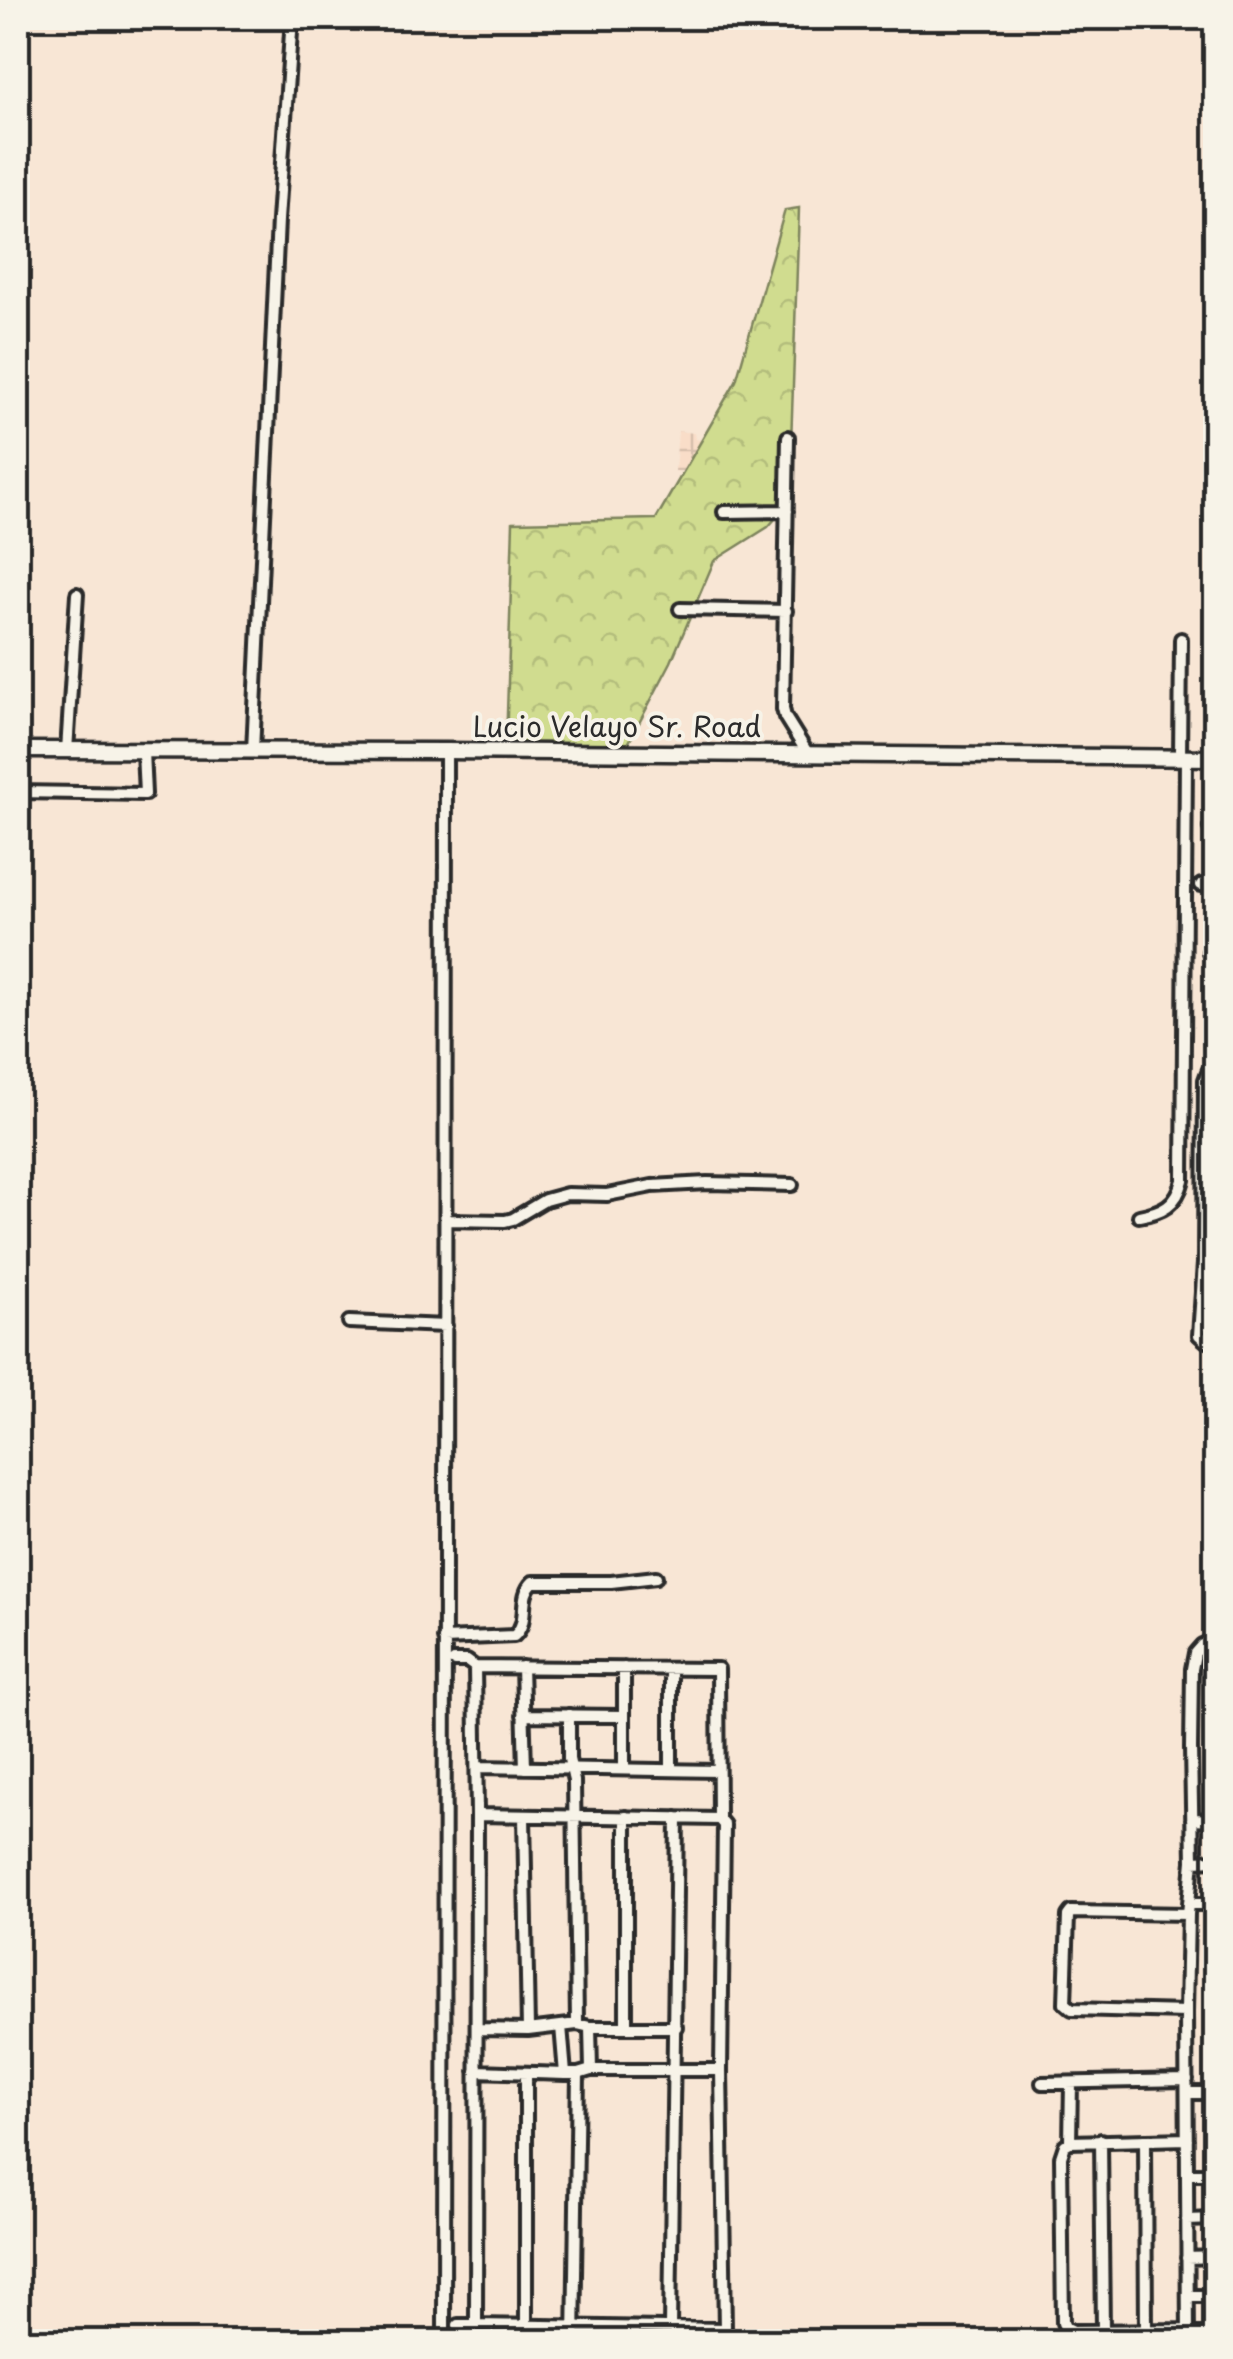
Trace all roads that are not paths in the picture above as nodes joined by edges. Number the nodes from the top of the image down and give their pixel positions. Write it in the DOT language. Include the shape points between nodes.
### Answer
graph roads {
  1 [pos="292,18"];
  2 [pos="788,438"];
  3 [pos="787,511"];
  4 [pos="724,512"];
  5 [pos="77,594"];
  6 [pos="680,609"];
  7 [pos="786,611"];
  8 [pos="1181,639"];
  9 [pos="18,750"];
  10 [pos="143,750"];
  11 [pos="67,751"];
  12 [pos="446,751"];
  13 [pos="252,752"];
  14 [pos="808,754"];
  15 [pos="1216,758"];
  16 [pos="1184,761"];
  17 [pos="18,792"];
  18 [pos="1201,885"];
  19 [pos="1216,886"];
  20 [pos="1216,1069"];
  21 [pos="1210,1106"];
  22 [pos="1210,1144"];
  23 [pos="1210,1183"];
  24 [pos="792,1185"];
  25 [pos="1139,1216"];
  26 [pos="447,1220"];
  27 [pos="1210,1224"];
  28 [pos="1210,1263"];
  29 [pos="1202,1301"];
  30 [pos="1216,1301"];
  31 [pos="349,1322"];
  32 [pos="446,1326"];
  33 [pos="1216,1341"];
  34 [pos="656,1577"];
  35 [pos="444,1639"];
  36 [pos="1216,1639"];
  37 [pos="454,1661"];
  38 [pos="475,1667"];
  39 [pos="522,1667"];
  40 [pos="624,1668"];
  41 [pos="671,1669"];
  42 [pos="523,1715"];
  43 [pos="569,1715"];
  44 [pos="624,1716"];
  45 [pos="476,1766"];
  46 [pos="525,1768"];
  47 [pos="572,1768"];
  48 [pos="624,1770"];
  49 [pos="672,1770"];
  50 [pos="718,1771"];
  51 [pos="477,1815"];
  52 [pos="524,1816"];
  53 [pos="575,1816"];
  54 [pos="626,1817"];
  55 [pos="677,1818"];
  56 [pos="719,1819"];
  57 [pos="1192,1819"];
  58 [pos="1216,1820"];
  59 [pos="1216,1860"];
  60 [pos="1193,1861"];
  61 [pos="1216,1904"];
  62 [pos="1188,1909"];
  63 [pos="1186,2012"];
  64 [pos="578,2024"];
  65 [pos="562,2026"];
  66 [pos="626,2026"];
  67 [pos="676,2026"];
  68 [pos="590,2027"];
  69 [pos="478,2030"];
  70 [pos="528,2030"];
  71 [pos="591,2070"];
  72 [pos="674,2070"];
  73 [pos="720,2070"];
  74 [pos="476,2072"];
  75 [pos="526,2073"];
  76 [pos="565,2074"];
  77 [pos="578,2074"];
  78 [pos="1187,2080"];
  79 [pos="1042,2083"];
  80 [pos="1070,2083"];
  81 [pos="1187,2093"];
  82 [pos="1216,2093"];
  83 [pos="1101,2140"];
  84 [pos="1145,2140"];
  85 [pos="1187,2140"];
  86 [pos="1070,2142"];
  87 [pos="1187,2174"];
  88 [pos="1216,2174"];
  89 [pos="1216,2219"];
  90 [pos="1188,2220"];
  91 [pos="1216,2257"];
  92 [pos="1187,2258"];
  93 [pos="1188,2296"];
  94 [pos="1216,2296"];
  95 [pos="476,2325"];
  96 [pos="526,2325"];
  97 [pos="458,2326"];
  98 [pos="574,2326"];
  99 [pos="670,2328"];
  100 [pos="1103,2330"];
  101 [pos="1146,2330"];
  102 [pos="1216,2334"];
  103 [pos="1188,2335"];
  104 [pos="444,2342"];
  105 [pos="574,2342"];
  1 -- 13 [label="street"];
  2 -- 3 [label="street"];
  3 -- 4 [label="street"];
  3 -- 7 [label="street"];
  5 -- 11 [label="street"];
  6 -- 7 [label="street"];
  7 -- 14 [label="street" via="783,709"];
  8 -- 16 [label="street"];
  9 -- 11 [label="main road, Lucio Velayo Sr. Road"];
  10 -- 11 [label="main road, Lucio Velayo Sr. Road"];
  10 -- 13 [label="main road, Lucio Velayo Sr. Road"];
  10 -- 17 [label="street" via="146,794"];
  12 -- 13 [label="main road, Lucio Velayo Sr. Road"];
  12 -- 14 [label="main road, Lucio Velayo Sr. Road"];
  12 -- 26 [label="street"];
  14 -- 16 [label="main road, Lucio Velayo Sr. Road"];
  15 -- 16 [label="main road, Lucio Velayo Sr. Road"];
  16 -- 25 [label="street" via="1183,1180 1166,1209"];
  18 -- 19 [label="street"];
  20 -- 21 [label="street" via="1206,1080"];
  21 -- 22 [label="street"];
  22 -- 23 [label="street"];
  23 -- 27 [label="street"];
  24 -- 26 [label="street" via="708,1183 568,1194 505,1221"];
  26 -- 32 [label="street"];
  27 -- 28 [label="street"];
  28 -- 29 [label="street"];
  29 -- 30 [label="street"];
  29 -- 33 [label="street" via="1199,1335"];
  31 -- 32 [label="street"];
  32 -- 35 [label="street"];
  34 -- 35 [label="street" via="534,1582 514,1636"];
  35 -- 104 [label="street"];
  36 -- 57 [label="street" via="1195,1653 1192,1669"];
  37 -- 38 [label="street"];
  38 -- 39 [label="street"];
  38 -- 45 [label="street"];
  39 -- 40 [label="street"];
  39 -- 42 [label="street"];
  40 -- 41 [label="street"];
  40 -- 44 [label="street"];
  41 -- 49 [label="street"];
  41 -- 50 [label="street" via="718,1670"];
  42 -- 43 [label="street"];
  42 -- 46 [label="street"];
  43 -- 44 [label="street"];
  43 -- 47 [label="street"];
  44 -- 48 [label="street"];
  45 -- 46 [label="street"];
  45 -- 51 [label="street"];
  46 -- 47 [label="street"];
  47 -- 48 [label="street"];
  47 -- 53 [label="street"];
  48 -- 49 [label="street"];
  49 -- 50 [label="street"];
  50 -- 56 [label="street"];
  51 -- 52 [label="street"];
  51 -- 69 [label="street"];
  52 -- 53 [label="street"];
  52 -- 70 [label="street"];
  53 -- 54 [label="street"];
  53 -- 64 [label="street"];
  54 -- 55 [label="street"];
  54 -- 66 [label="street"];
  55 -- 56 [label="street"];
  55 -- 67 [label="street"];
  56 -- 73 [label="street"];
  57 -- 58 [label="street"];
  57 -- 60 [label="street"];
  59 -- 60 [label="street"];
  60 -- 62 [label="street"];
  61 -- 62 [label="street"];
  62 -- 63 [label="street"];
  62 -- 63 [label="street" via="1071,1912 1064,2003 1072,2009"];
  63 -- 78 [label="street"];
  64 -- 65 [label="street"];
  64 -- 68 [label="street"];
  65 -- 70 [label="street"];
  65 -- 76 [label="street"];
  66 -- 67 [label="street"];
  66 -- 68 [label="street"];
  67 -- 72 [label="street"];
  68 -- 71 [label="street"];
  69 -- 70 [label="street"];
  69 -- 74 [label="street"];
  71 -- 72 [label="street"];
  71 -- 77 [label="street"];
  72 -- 73 [label="street"];
  72 -- 99 [label="street"];
  73 -- 99 [label="street" via="724,2329"];
  74 -- 75 [label="street"];
  74 -- 95 [label="street"];
  75 -- 76 [label="street"];
  75 -- 96 [label="street"];
  76 -- 77 [label="street"];
  77 -- 98 [label="street"];
  78 -- 80 [label="street"];
  78 -- 81 [label="street"];
  79 -- 80 [label="street"];
  80 -- 86 [label="street"];
  81 -- 82 [label="street"];
  81 -- 85 [label="street"];
  83 -- 84 [label="street"];
  83 -- 86 [label="street"];
  83 -- 100 [label="street"];
  84 -- 85 [label="street"];
  84 -- 101 [label="street"];
  85 -- 87 [label="street"];
  86 -- 100 [label="street" via="1061,2157 1063,2322 1073,2330"];
  87 -- 88 [label="street"];
  87 -- 90 [label="street"];
  89 -- 90 [label="street"];
  90 -- 92 [label="street"];
  91 -- 92 [label="street"];
  92 -- 93 [label="street"];
  93 -- 94 [label="street"];
  93 -- 103 [label="street"];
  95 -- 96 [label="street"];
  95 -- 97 [label="street"];
  96 -- 98 [label="street"];
  98 -- 99 [label="street"];
  98 -- 105 [label="street"];
  100 -- 101 [label="street"];
  101 -- 103 [label="street"];
  102 -- 103 [label="street"];
}
